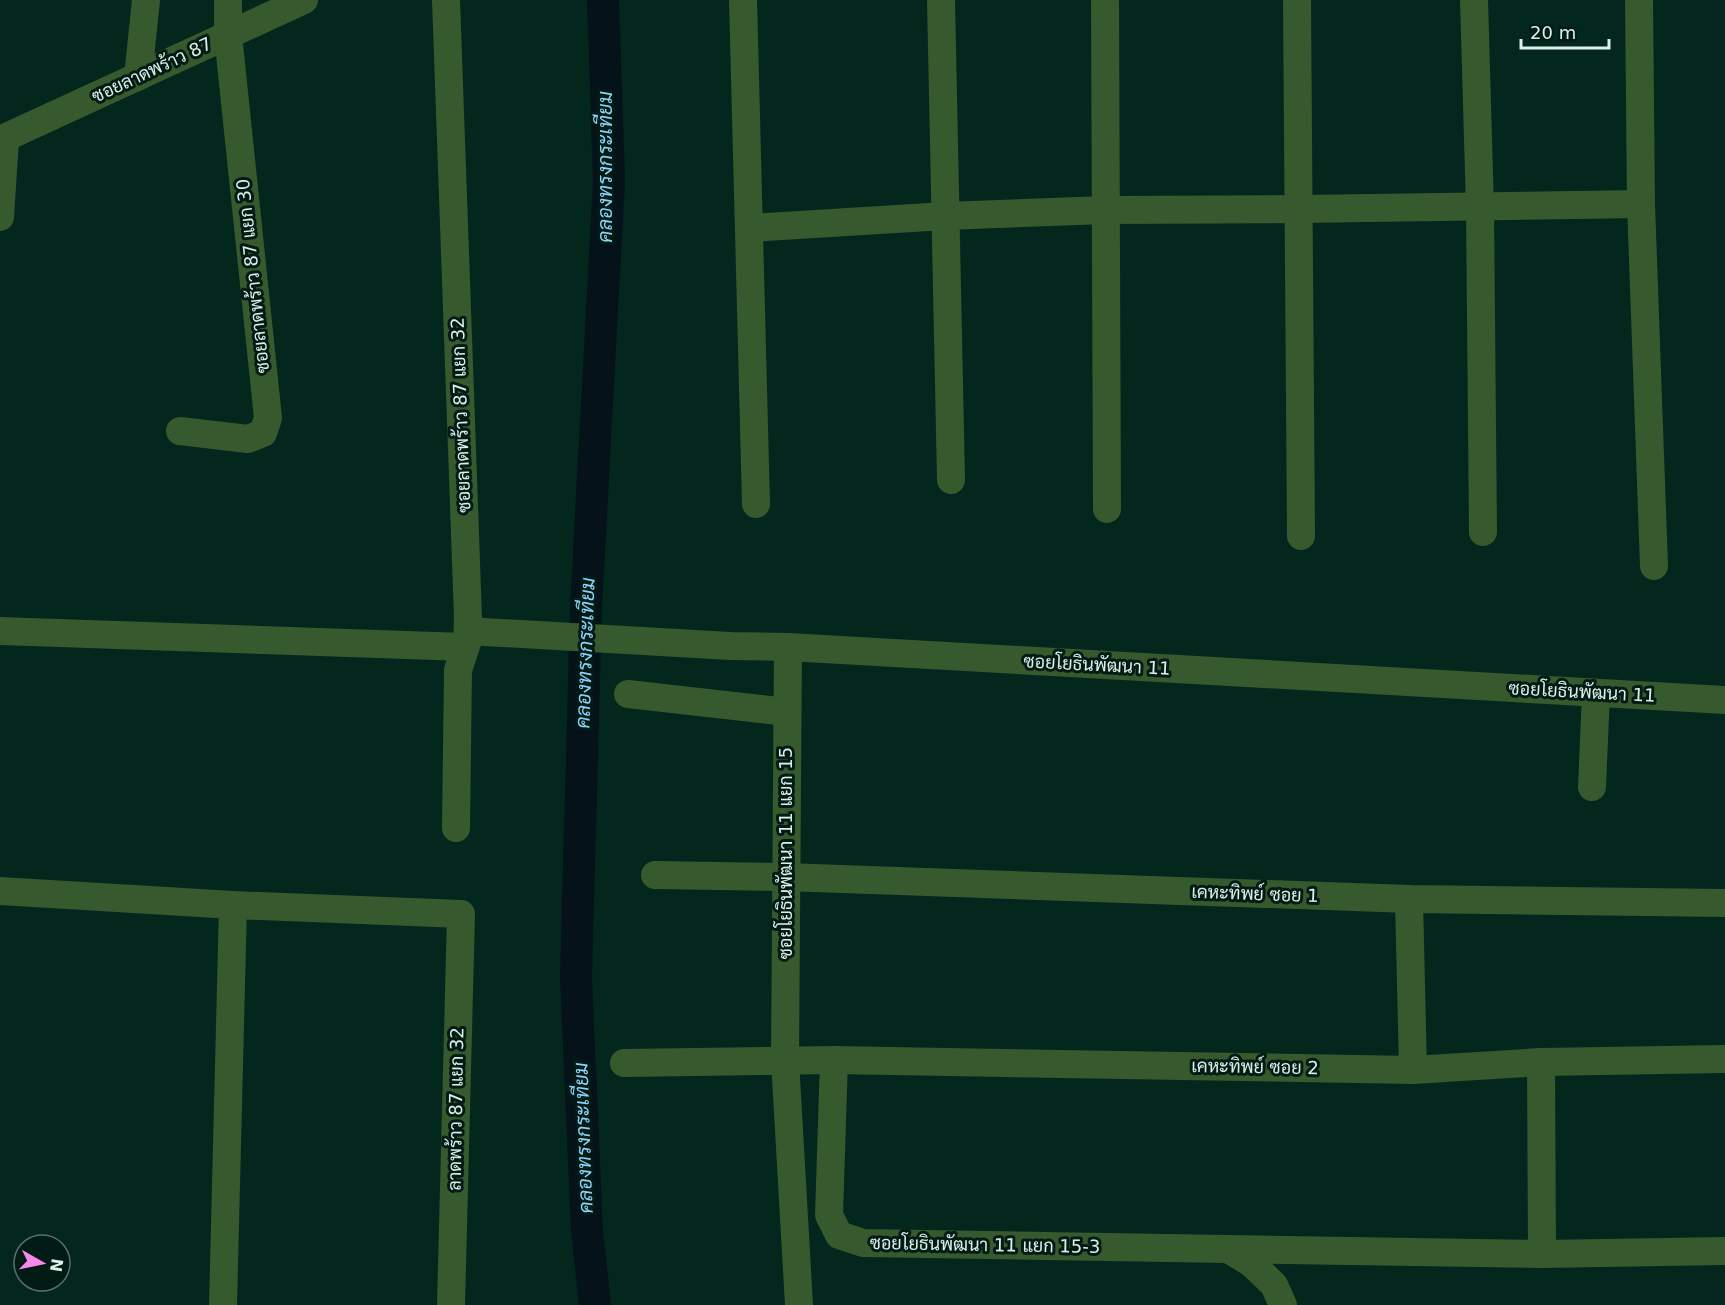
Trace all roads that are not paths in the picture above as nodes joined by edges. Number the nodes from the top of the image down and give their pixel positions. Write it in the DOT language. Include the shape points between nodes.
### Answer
graph roads {
  1 [pos="146,0"];
  2 [pos="228,0"];
  3 [pos="304,0"];
  4 [pos="446,0"];
  5 [pos="743,0"];
  6 [pos="941,0"];
  7 [pos="1105,0"];
  8 [pos="1297,0"];
  9 [pos="1474,0"];
  10 [pos="1639,0"];
  11 [pos="228,35"];
  12 [pos="138,77"];
  13 [pos="2,140"];
  14 [pos="1641,204"];
  15 [pos="1480,207"];
  16 [pos="1300,209"];
  17 [pos="1106,210"];
  18 [pos="945,216"];
  19 [pos="0,217"];
  20 [pos="749,228"];
  21 [pos="180,431"];
  22 [pos="951,480"];
  23 [pos="756,504"];
  24 [pos="1107,508"];
  25 [pos="1483,532"];
  26 [pos="1301,536"];
  27 [pos="1654,566"];
  28 [pos="0,631"];
  29 [pos="467,639"];
  30 [pos="788,647"];
  31 [pos="1596,693"];
  32 [pos="628,694"];
  33 [pos="1725,700"];
  34 [pos="787,712"];
  35 [pos="1592,787"];
  36 [pos="456,828"];
  37 [pos="656,875"];
  38 [pos="785,878"];
  39 [pos="0,891"];
  40 [pos="1409,899"];
  41 [pos="1725,903"];
  42 [pos="233,906"];
  43 [pos="1725,1059"];
  44 [pos="785,1060"];
  45 [pos="834,1060"];
  46 [pos="1541,1062"];
  47 [pos="624,1063"];
  48 [pos="1413,1070"];
  49 [pos="1228,1249"];
  50 [pos="1725,1251"];
  51 [pos="1542,1254"];
  52 [pos="223,1305"];
  53 [pos="451,1305"];
  54 [pos="799,1305"];
  55 [pos="1283,1305"];
  1 -- 12 [label="street"];
  2 -- 11 [label="street, ซอยลาดพร้าว 87 แยก 30"];
  3 -- 11 [label="street, ซอยลาดพร้าว 87"];
  4 -- 29 [label="street, ซอยลาดพร้าว 87 แยก 32"];
  5 -- 20 [label="street"];
  6 -- 18 [label="street"];
  7 -- 17 [label="street"];
  8 -- 16 [label="street"];
  9 -- 15 [label="street"];
  10 -- 14 [label="street"];
  11 -- 12 [label="street, ซอยลาดพร้าว 87"];
  11 -- 21 [label="street, ซอยลาดพร้าว 87 แยก 30" via="268,418 263,433 248,439"];
  12 -- 13 [label="street, ซอยลาดพร้าว 87"];
  13 -- 19 [label="street"];
  14 -- 15 [label="street"];
  14 -- 27 [label="street"];
  15 -- 16 [label="street"];
  15 -- 25 [label="street"];
  16 -- 17 [label="street"];
  16 -- 26 [label="street"];
  17 -- 18 [label="street"];
  17 -- 24 [label="street"];
  18 -- 20 [label="street"];
  18 -- 22 [label="street"];
  20 -- 23 [label="street"];
  28 -- 29 [label="street, ซอยโยธินพัฒนา 11"];
  29 -- 30 [label="street, ซอยโยธินพัฒนา 11" via="565,637"];
  29 -- 36 [label="street, ซอยลาดพร้าว 87 แยก 32" via="459,670"];
  30 -- 31 [label="street, ซอยโยธินพัฒนา 11"];
  30 -- 34 [label="street, ซอยโยธินพัฒนา 11 แยก 15"];
  31 -- 33 [label="street, ซอยโยธินพัฒนา 11"];
  31 -- 35 [label="street"];
  32 -- 34 [label="street"];
  34 -- 38 [label="street, ซอยโยธินพัฒนา 11 แยก 15"];
  37 -- 38 [label="street, เคหะทิพย์ ซอย 1"];
  38 -- 40 [label="street, เคหะทิพย์ ซอย 1"];
  38 -- 44 [label="street, ซอยโยธินพัฒนา 11 แยก 15"];
  39 -- 42 [label="street"];
  40 -- 41 [label="street, เคหะทิพย์ ซอย 1"];
  40 -- 48 [label="street"];
  42 -- 52 [label="street"];
  42 -- 53 [label="street, ลาดพร้าว 87 แยก 32" via="461,914"];
  43 -- 46 [label="street, เคหะทิพย์ ซอย 2"];
  44 -- 45 [label="street, เคหะทิพย์ ซอย 2"];
  44 -- 47 [label="street, เคหะทิพย์ ซอย 2"];
  44 -- 54 [label="street, ซอยโยธินพัฒนา 11 แยก 15"];
  45 -- 48 [label="street, เคหะทิพย์ ซอย 2"];
  45 -- 49 [label="street, ซอยโยธินพัฒนา 11 แยก 15-3" via="829,1215 839,1235 863,1243"];
  46 -- 48 [label="street, เคหะทิพย์ ซอย 2"];
  46 -- 51 [label="street"];
  49 -- 51 [label="street, ซอยโยธินพัฒนา 11 แยก 15-3"];
  49 -- 55 [label="street" via="1251,1263 1274,1285"];
  50 -- 51 [label="street, ซอยโยธินพัฒนา 11 แยก 15-3"];
}
